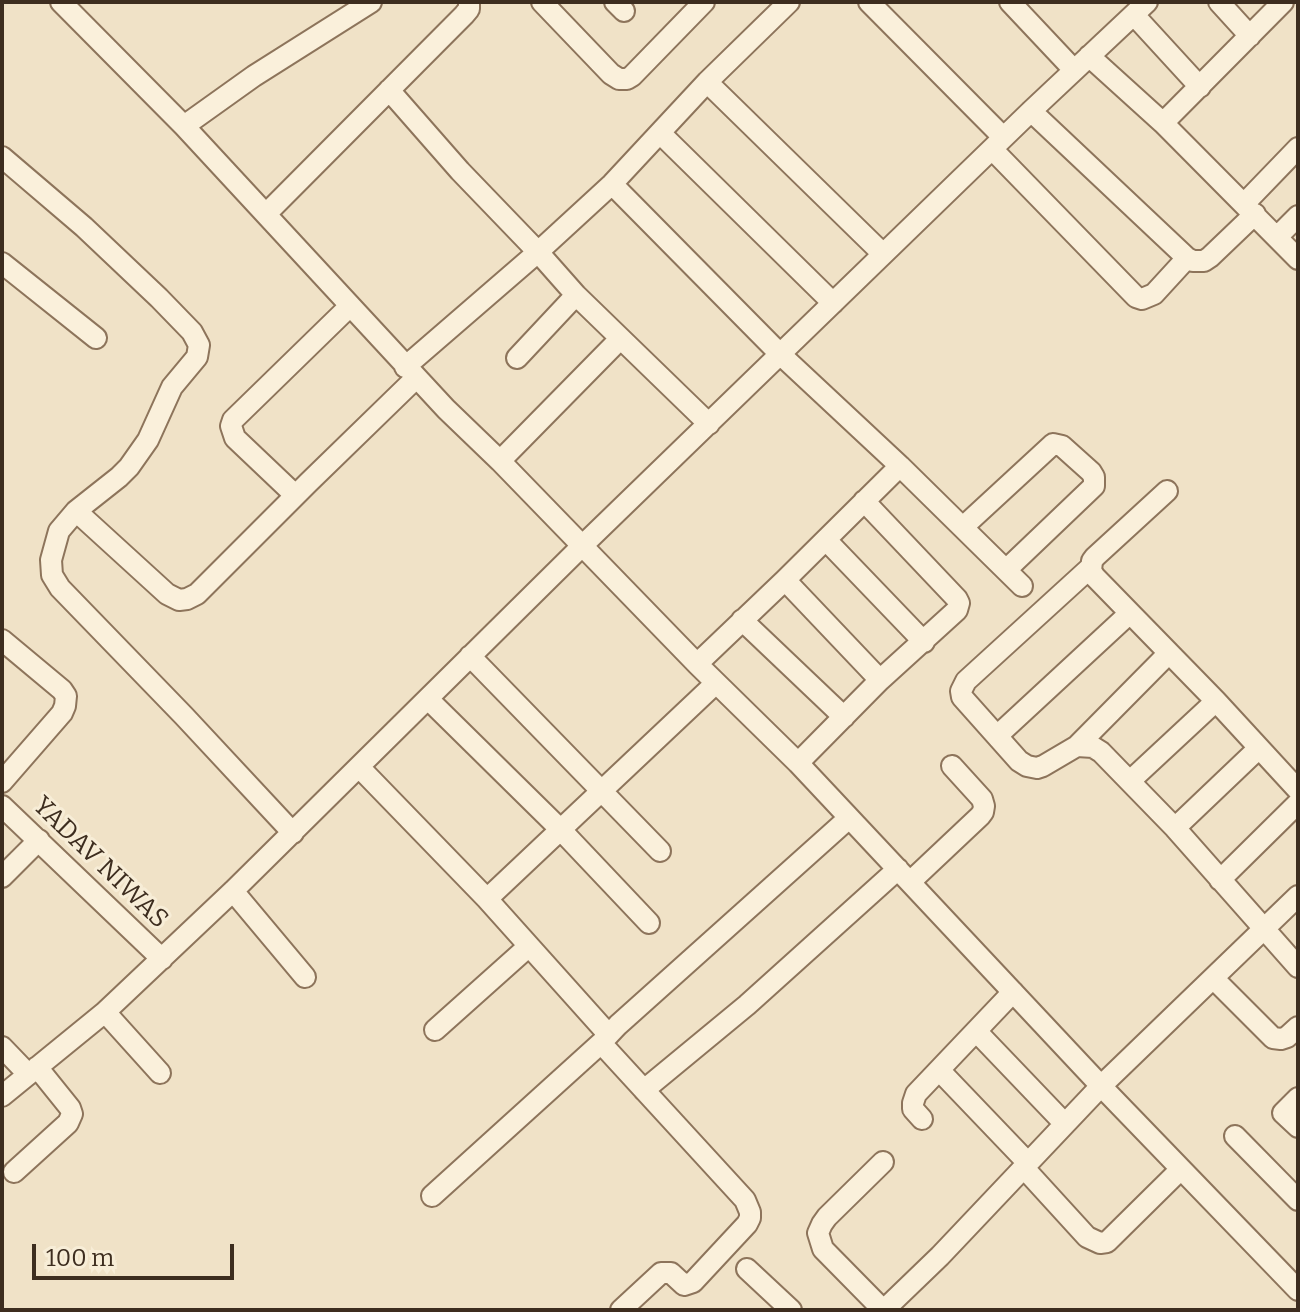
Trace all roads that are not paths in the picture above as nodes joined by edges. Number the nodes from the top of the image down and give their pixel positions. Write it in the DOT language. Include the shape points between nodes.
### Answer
graph roads {
  1 [pos="61,2"];
  2 [pos="371,2"];
  3 [pos="469,2"];
  4 [pos="542,2"];
  5 [pos="789,2"];
  6 [pos="869,2"];
  7 [pos="1010,2"];
  8 [pos="1219,2"];
  9 [pos="1283,2"];
  10 [pos="701,3"];
  11 [pos="1140,8"];
  12 [pos="1250,36"];
  13 [pos="1081,63"];
  14 [pos="707,82"];
  15 [pos="1200,87"];
  16 [pos="389,90"];
  17 [pos="1031,111"];
  18 [pos="1163,123"];
  19 [pos="184,126"];
  20 [pos="661,134"];
  21 [pos="998,143"];
  22 [pos="1298,148"];
  23 [pos="2,157"];
  24 [pos="612,184"];
  25 [pos="1249,209"];
  26 [pos="266,214"];
  27 [pos="1298,216"];
  28 [pos="1277,237"];
  29 [pos="538,252"];
  30 [pos="883,254"];
  31 [pos="1187,258"];
  32 [pos="1298,259"];
  33 [pos="2,263"];
  34 [pos="576,295"];
  35 [pos="833,303"];
  36 [pos="350,306"];
  37 [pos="96,338"];
  38 [pos="620,339"];
  39 [pos="780,354"];
  40 [pos="517,358"];
  41 [pos="411,372"];
  42 [pos="709,424"];
  43 [pos="500,461"];
  44 [pos="900,466"];
  45 [pos="1167,491"];
  46 [pos="295,495"];
  47 [pos="864,501"];
  48 [pos="76,511"];
  49 [pos="963,527"];
  50 [pos="826,540"];
  51 [pos="582,546"];
  52 [pos="1091,567"];
  53 [pos="1006,570"];
  54 [pos="785,580"];
  55 [pos="1022,586"];
  56 [pos="1130,613"];
  57 [pos="742,620"];
  58 [pos="2,640"];
  59 [pos="924,642"];
  60 [pos="1169,653"];
  61 [pos="470,656"];
  62 [pos="697,664"];
  63 [pos="880,680"];
  64 [pos="716,683"];
  65 [pos="428,699"];
  66 [pos="1216,701"];
  67 [pos="844,717"];
  68 [pos="997,736"];
  69 [pos="1077,746"];
  70 [pos="1259,748"];
  71 [pos="798,763"];
  72 [pos="952,766"];
  73 [pos="360,768"];
  74 [pos="1130,781"];
  75 [pos="2,782"];
  76 [pos="603,790"];
  77 [pos="1298,790"];
  78 [pos="1298,803"];
  79 [pos="2,806"];
  80 [pos="849,818"];
  81 [pos="1175,828"];
  82 [pos="560,829"];
  83 [pos="293,833"];
  84 [pos="39,840"];
  85 [pos="660,851"];
  86 [pos="904,876"];
  87 [pos="2,877"];
  88 [pos="1220,880"];
  89 [pos="233,891"];
  90 [pos="1298,896"];
  91 [pos="487,899"];
  92 [pos="649,923"];
  93 [pos="1263,929"];
  94 [pos="529,946"];
  95 [pos="162,959"];
  96 [pos="1298,967"];
  97 [pos="305,977"];
  98 [pos="1213,978"];
  99 [pos="1013,992"];
  100 [pos="105,1012"];
  101 [pos="1298,1027"];
  102 [pos="435,1030"];
  103 [pos="976,1031"];
  104 [pos="604,1039"];
  105 [pos="2,1047"];
  106 [pos="32,1070"];
  107 [pos="939,1070"];
  108 [pos="160,1073"];
  109 [pos="1101,1086"];
  110 [pos="644,1090"];
  111 [pos="2,1096"];
  112 [pos="1298,1098"];
  113 [pos="922,1119"];
  114 [pos="1065,1124"];
  115 [pos="1298,1127"];
  116 [pos="1235,1136"];
  117 [pos="883,1162"];
  118 [pos="1026,1166"];
  119 [pos="1181,1169"];
  120 [pos="14,1172"];
  121 [pos="432,1196"];
  122 [pos="1298,1200"];
  123 [pos="747,1269"];
  124 [pos="1298,1290"];
  125 [pos="621,1310"];
  126 [pos="791,1310"];
  127 [pos="884,1310"];
  1 -- 19 [label="street"];
  2 -- 19 [label="street"];
  3 -- 16 [label="street" via="464,15"];
  4 -- 10 [label="street" via="619,79 632,76"];
  5 -- 14 [label="street"];
  6 -- 21 [label="street"];
  7 -- 13 [label="street"];
  8 -- 12 [label="street"];
  9 -- 12 [label="street"];
  11 -- 13 [label="street"];
  11 -- 15 [label="street"];
  12 -- 15 [label="street"];
  13 -- 17 [label="street"];
  13 -- 18 [label="street"];
  14 -- 20 [label="street"];
  14 -- 30 [label="street"];
  15 -- 18 [label="street"];
  16 -- 26 [label="street"];
  16 -- 29 [label="street"];
  17 -- 21 [label="street"];
  17 -- 31 [label="street"];
  18 -- 25 [label="street"];
  19 -- 26 [label="street"];
  20 -- 24 [label="street"];
  20 -- 35 [label="street"];
  21 -- 30 [label="street"];
  21 -- 31 [label="street" via="1136,297 1154,294"];
  22 -- 25 [label="street"];
  23 -- 48 [label="street" via="148,288 199,345 197,357 172,387 129,467"];
  24 -- 29 [label="street"];
  24 -- 39 [label="street"];
  25 -- 28 [label="street"];
  25 -- 31 [label="street" via="1204,261"];
  26 -- 36 [label="street"];
  27 -- 28 [label="street"];
  28 -- 32 [label="street"];
  29 -- 34 [label="street"];
  29 -- 41 [label="street"];
  30 -- 35 [label="street"];
  33 -- 37 [label="street"];
  34 -- 38 [label="street"];
  34 -- 40 [label="street"];
  35 -- 39 [label="street"];
  36 -- 41 [label="street"];
  36 -- 46 [label="street" via="231,426 235,438"];
  38 -- 42 [label="street"];
  38 -- 43 [label="street"];
  39 -- 42 [label="street"];
  39 -- 44 [label="street"];
  41 -- 43 [label="street"];
  41 -- 46 [label="street"];
  42 -- 51 [label="street"];
  43 -- 51 [label="street"];
  44 -- 47 [label="street"];
  44 -- 49 [label="street"];
  45 -- 52 [label="street" via="1095,557"];
  46 -- 48 [label="street" via="197,594 179,600"];
  47 -- 50 [label="street"];
  47 -- 59 [label="street" via="959,603"];
  48 -- 83 [label="street" via="59,531 52,552 52,575 60,588"];
  49 -- 53 [label="street"];
  49 -- 53 [label="street" via="1053,444 1091,472 1094,486"];
  50 -- 54 [label="street"];
  50 -- 59 [label="street"];
  51 -- 61 [label="street"];
  51 -- 62 [label="street"];
  52 -- 56 [label="street"];
  52 -- 68 [label="street" via="962,686 965,702"];
  53 -- 55 [label="street"];
  54 -- 57 [label="street"];
  54 -- 63 [label="street"];
  56 -- 60 [label="street"];
  56 -- 68 [label="street"];
  57 -- 62 [label="street"];
  57 -- 67 [label="street"];
  58 -- 75 [label="street" via="66,696 62,713"];
  59 -- 63 [label="street"];
  60 -- 66 [label="street"];
  60 -- 69 [label="street"];
  61 -- 65 [label="street"];
  61 -- 76 [label="street"];
  62 -- 64 [label="street"];
  63 -- 67 [label="street"];
  64 -- 71 [label="street"];
  64 -- 76 [label="street"];
  65 -- 73 [label="street"];
  65 -- 82 [label="street"];
  66 -- 70 [label="street"];
  66 -- 74 [label="street"];
  67 -- 71 [label="street"];
  68 -- 69 [label="street" via="1032,768"];
  69 -- 74 [label="street" via="1101,752"];
  70 -- 77 [label="street"];
  70 -- 81 [label="street"];
  71 -- 80 [label="street"];
  72 -- 86 [label="street" via="982,799 983,812"];
  73 -- 83 [label="street"];
  73 -- 91 [label="street"];
  74 -- 81 [label="street"];
  76 -- 82 [label="street"];
  76 -- 85 [label="street"];
  78 -- 88 [label="street"];
  79 -- 84 [label="street, YADAV NIWAS"];
  80 -- 86 [label="street"];
  80 -- 104 [label="street"];
  81 -- 88 [label="street"];
  82 -- 91 [label="street"];
  82 -- 92 [label="street"];
  83 -- 89 [label="street"];
  84 -- 87 [label="street"];
  84 -- 95 [label="street, YADAV NIWAS"];
  86 -- 99 [label="street"];
  86 -- 110 [label="street"];
  88 -- 93 [label="street"];
  89 -- 95 [label="street"];
  89 -- 97 [label="street"];
  90 -- 93 [label="street"];
  91 -- 94 [label="street"];
  93 -- 96 [label="street"];
  93 -- 98 [label="street"];
  94 -- 102 [label="street"];
  94 -- 104 [label="street"];
  95 -- 100 [label="street"];
  98 -- 101 [label="street" via="1273,1038 1287,1037"];
  98 -- 109 [label="street"];
  99 -- 103 [label="street"];
  99 -- 109 [label="street"];
  100 -- 106 [label="street"];
  100 -- 108 [label="street"];
  103 -- 107 [label="street"];
  103 -- 114 [label="street"];
  104 -- 110 [label="street"];
  104 -- 121 [label="street"];
  105 -- 106 [label="street"];
  106 -- 111 [label="street"];
  106 -- 120 [label="street" via="72,1114"];
  107 -- 113 [label="street" via="913,1099 913,1109"];
  107 -- 118 [label="street"];
  109 -- 114 [label="street"];
  109 -- 119 [label="street"];
  110 -- 125 [label="street" via="745,1200 750,1218 693,1282 684,1285 671,1273 661,1273"];
  112 -- 115 [label="street" via="1283,1113"];
  114 -- 118 [label="street"];
  116 -- 122 [label="street"];
  117 -- 127 [label="street" via="827,1217 818,1233 823,1249"];
  118 -- 119 [label="street" via="1087,1237 1100,1243"];
  118 -- 127 [label="street"];
  119 -- 124 [label="street"];
  123 -- 126 [label="street"];
}
